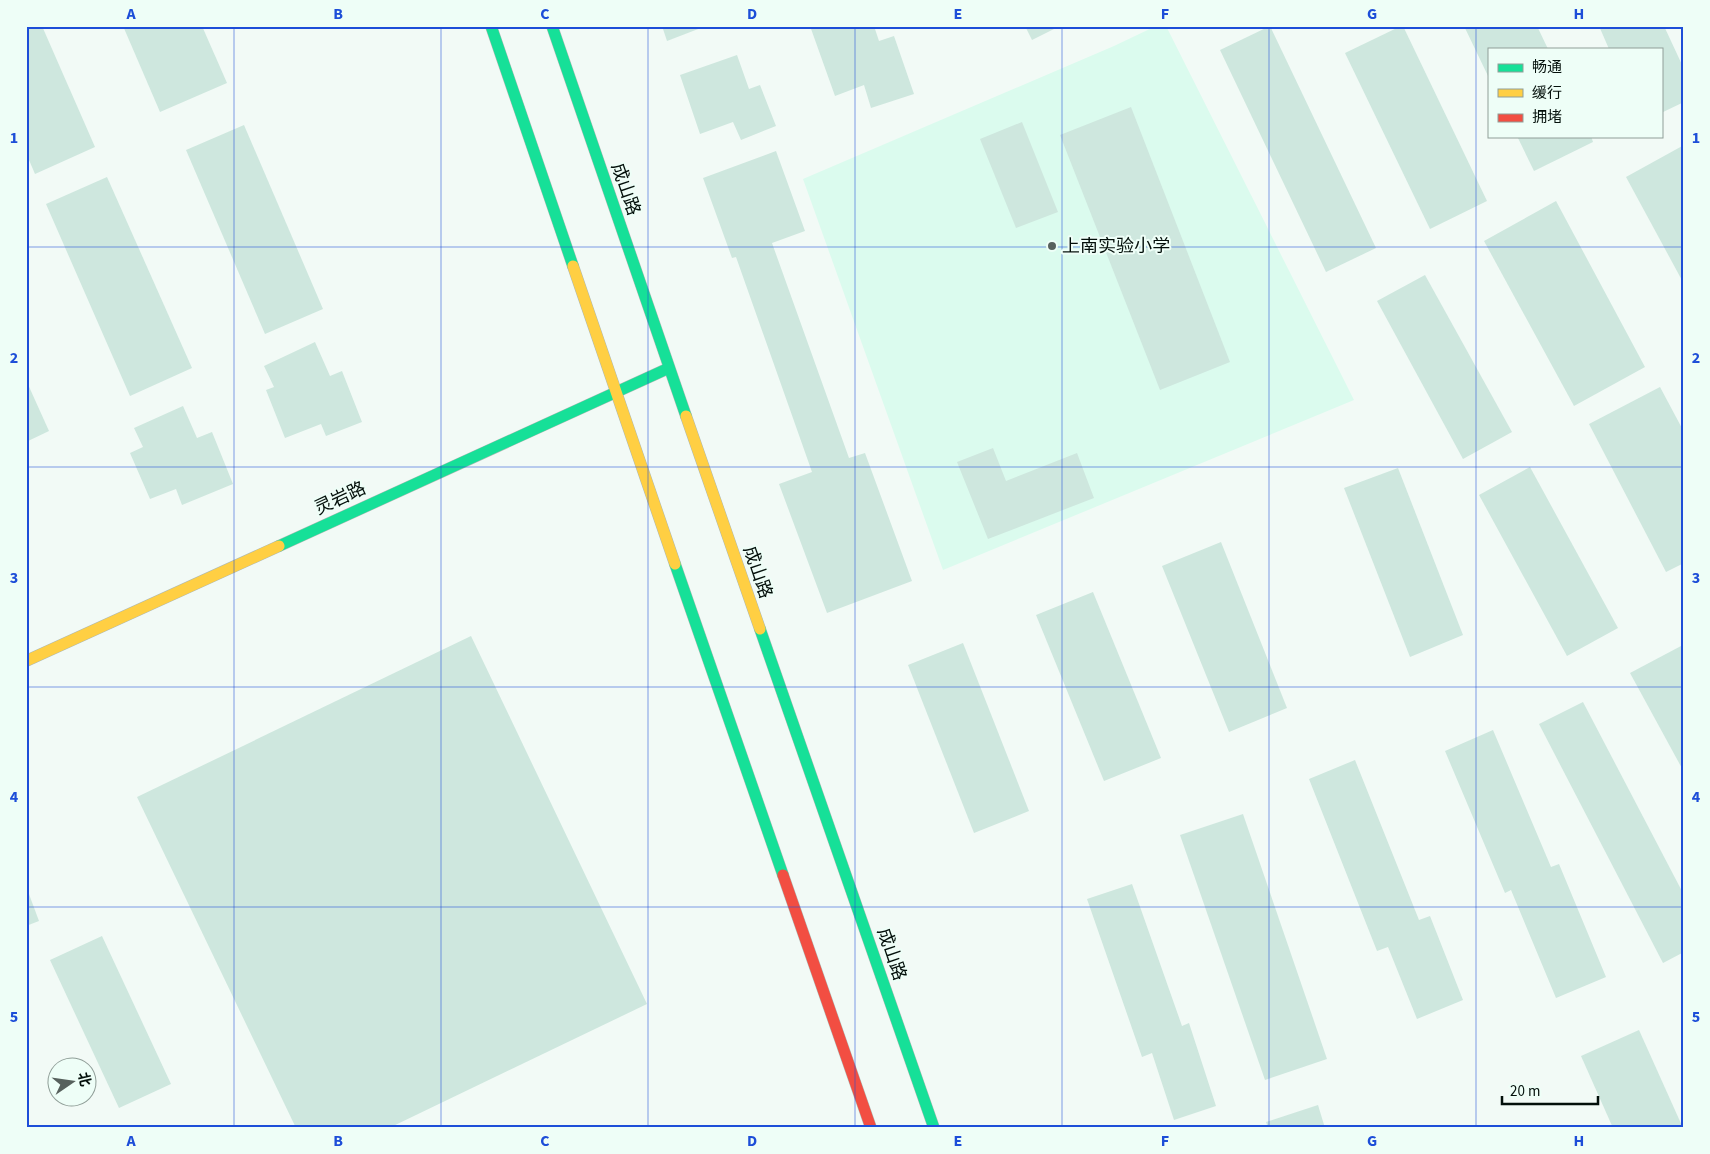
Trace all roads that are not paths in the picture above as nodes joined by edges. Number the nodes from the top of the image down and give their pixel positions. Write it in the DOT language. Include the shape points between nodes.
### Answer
graph roads {
  1 [pos="491,26"];
  2 [pos="552,26"];
  3 [pos="668,368"];
  4 [pos="615,391"];
  5 [pos="26,661"];
  6 [pos="870,1128"];
  7 [pos="934,1128"];
  1 -- 4 [label="main road"];
  2 -- 3 [label="main road, 成山路"];
  3 -- 4 [label="main road, 灵岩路"];
  3 -- 7 [label="main road, 成山路"];
  4 -- 5 [label="main road, 灵岩路"];
  4 -- 6 [label="main road"];
}
